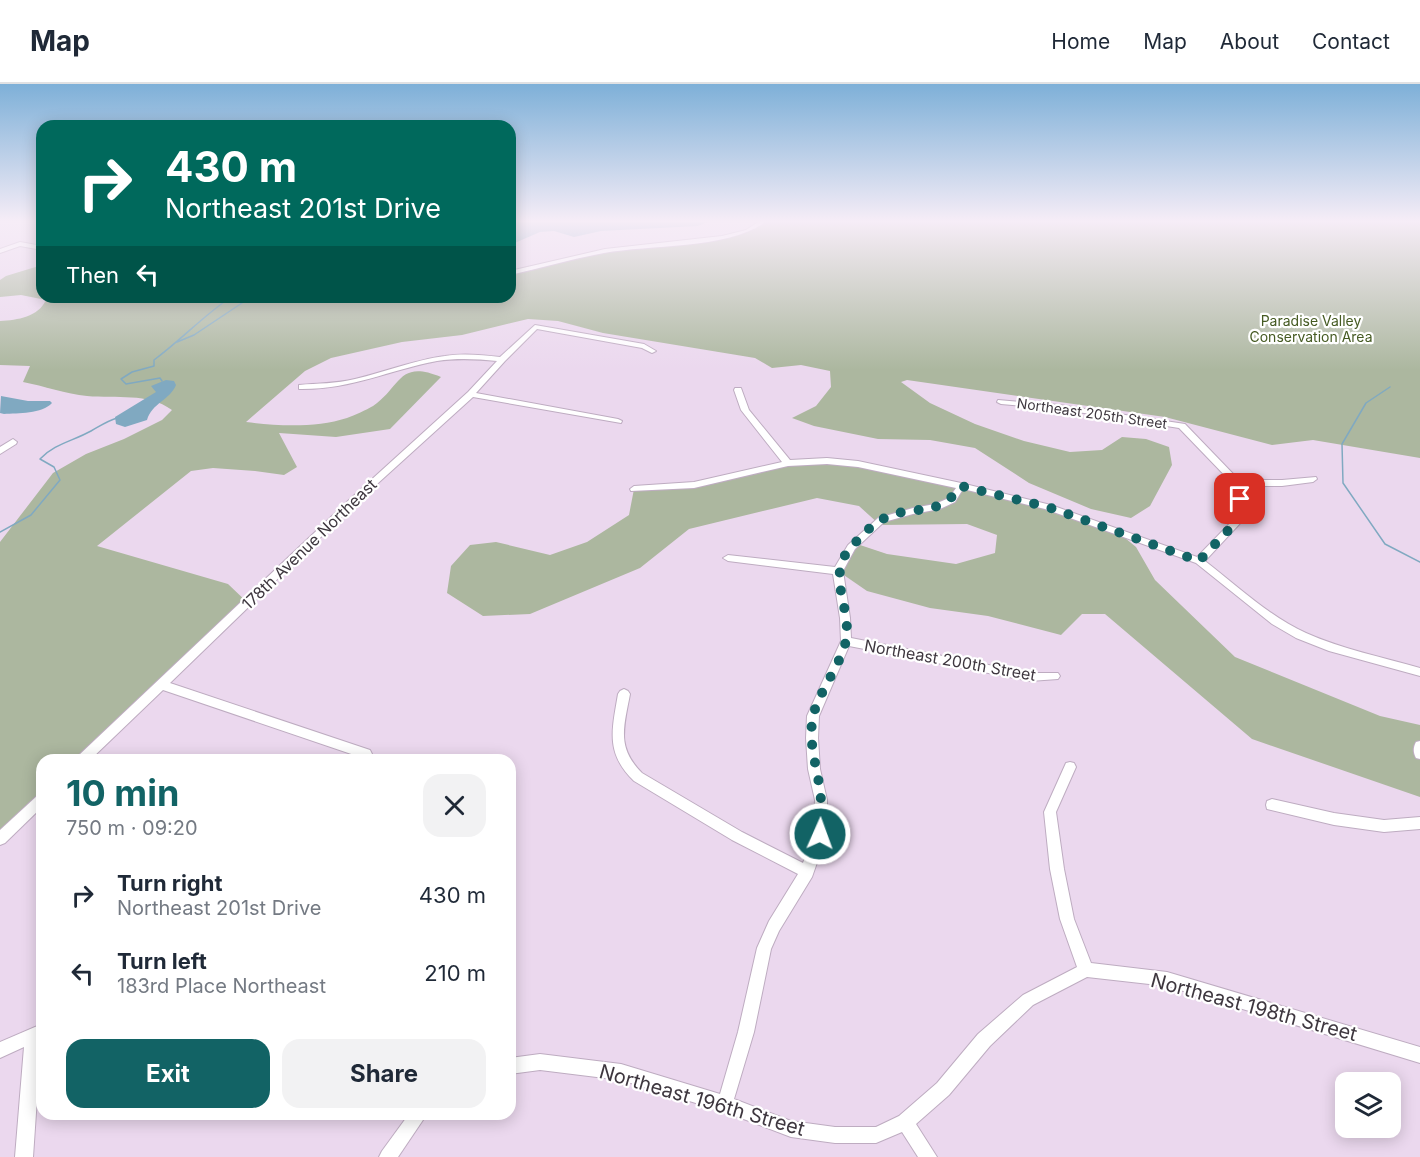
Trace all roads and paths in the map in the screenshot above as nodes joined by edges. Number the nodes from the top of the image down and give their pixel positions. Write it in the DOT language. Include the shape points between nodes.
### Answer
graph roads {
  1 [pos="652,351"];
  2 [pos="502,359"];
  3 [pos="302,387"];
  4 [pos="738,390"];
  5 [pos="471,394"];
  6 [pos="1001,402"];
  7 [pos="618,421"];
  8 [pos="13,442"];
  9 [pos="0,451"];
  10 [pos="788,463"];
  11 [pos="1313,479"];
  12 [pos="1237,483"];
  13 [pos="961,486"];
  14 [pos="634,489"];
  15 [pos="728,558"];
  16 [pos="1199,561"];
  17 [pos="838,571"];
  18 [pos="846,641"];
  19 [pos="1419,675"];
  20 [pos="1054,676"];
  21 [pos="161,685"];
  22 [pos="624,694"];
  23 [pos="1420,746"];
  24 [pos="88,754"];
  25 [pos="366,754"];
  26 [pos="1420,754"];
  27 [pos="1070,767"];
  28 [pos="36,805"];
  29 [pos="1272,805"];
  30 [pos="1420,823"];
  31 [pos="0,839"];
  32 [pos="807,872"];
  33 [pos="1086,970"];
  34 [pos="36,1036"];
  35 [pos="0,1050"];
  36 [pos="36,1052"];
  37 [pos="1420,1055"];
  38 [pos="516,1065"];
  39 [pos="725,1104"];
  40 [pos="415,1120"];
  41 [pos="905,1122"];
  42 [pos="24,1157"];
  43 [pos="388,1157"];
  44 [pos="928,1157"];
  1 -- 2 [label="street, 178th Avenue Northeast" via="644,346 536,327"];
  2 -- 3 [label="street" via="439,359 362,382"];
  2 -- 5 [label="street, 178th Avenue Northeast"];
  4 -- 10 [label="street" via="745,410"];
  5 -- 7 [label="street"];
  5 -- 21 [label="street, 178th Avenue Northeast"];
  6 -- 12 [label="street, Northeast 205th Street" via="1182,426"];
  8 -- 9 [label="street"];
  10 -- 13 [label="street" via="858,464"];
  10 -- 14 [label="street" via="694,485"];
  11 -- 12 [label="street"];
  12 -- 16 [label="street" via="1242,506 1240,518"];
  13 -- 16 [label="street" via="1048,507"];
  13 -- 17 [label="street" via="952,500 937,507 881,520 851,547"];
  15 -- 17 [label="street"];
  16 -- 19 [label="street" via="1300,635"];
  17 -- 18 [label="street"];
  18 -- 20 [label="street, Northeast 200th Street" via="1030,677"];
  18 -- 32 [label="street" via="813,716 814,769 821,800 820,834"];
  21 -- 24 [label="street, 178th Avenue Northeast"];
  21 -- 25 [label="street"];
  22 -- 32 [label="street" via="617,739 626,767 737,836"];
  23 -- 26 [label="street"];
  27 -- 33 [label="street" via="1050,812 1066,919"];
  28 -- 31 [label="street"];
  29 -- 30 [label="street" via="1384,826"];
  32 -- 39 [label="street" via="764,948"];
  33 -- 37 [label="street, Northeast 198th Street" via="1167,979"];
  33 -- 41 [label="street, Northeast 196th Street" via="1028,1000 984,1040 943,1089"];
  34 -- 35 [label="street"];
  36 -- 42 [label="street"];
  38 -- 39 [label="street, Northeast 196th Street" via="540,1062 621,1072"];
  39 -- 41 [label="street, Northeast 196th Street" via="791,1129 835,1135 876,1135"];
  40 -- 43 [label="street"];
  41 -- 44 [label="street"];
}
